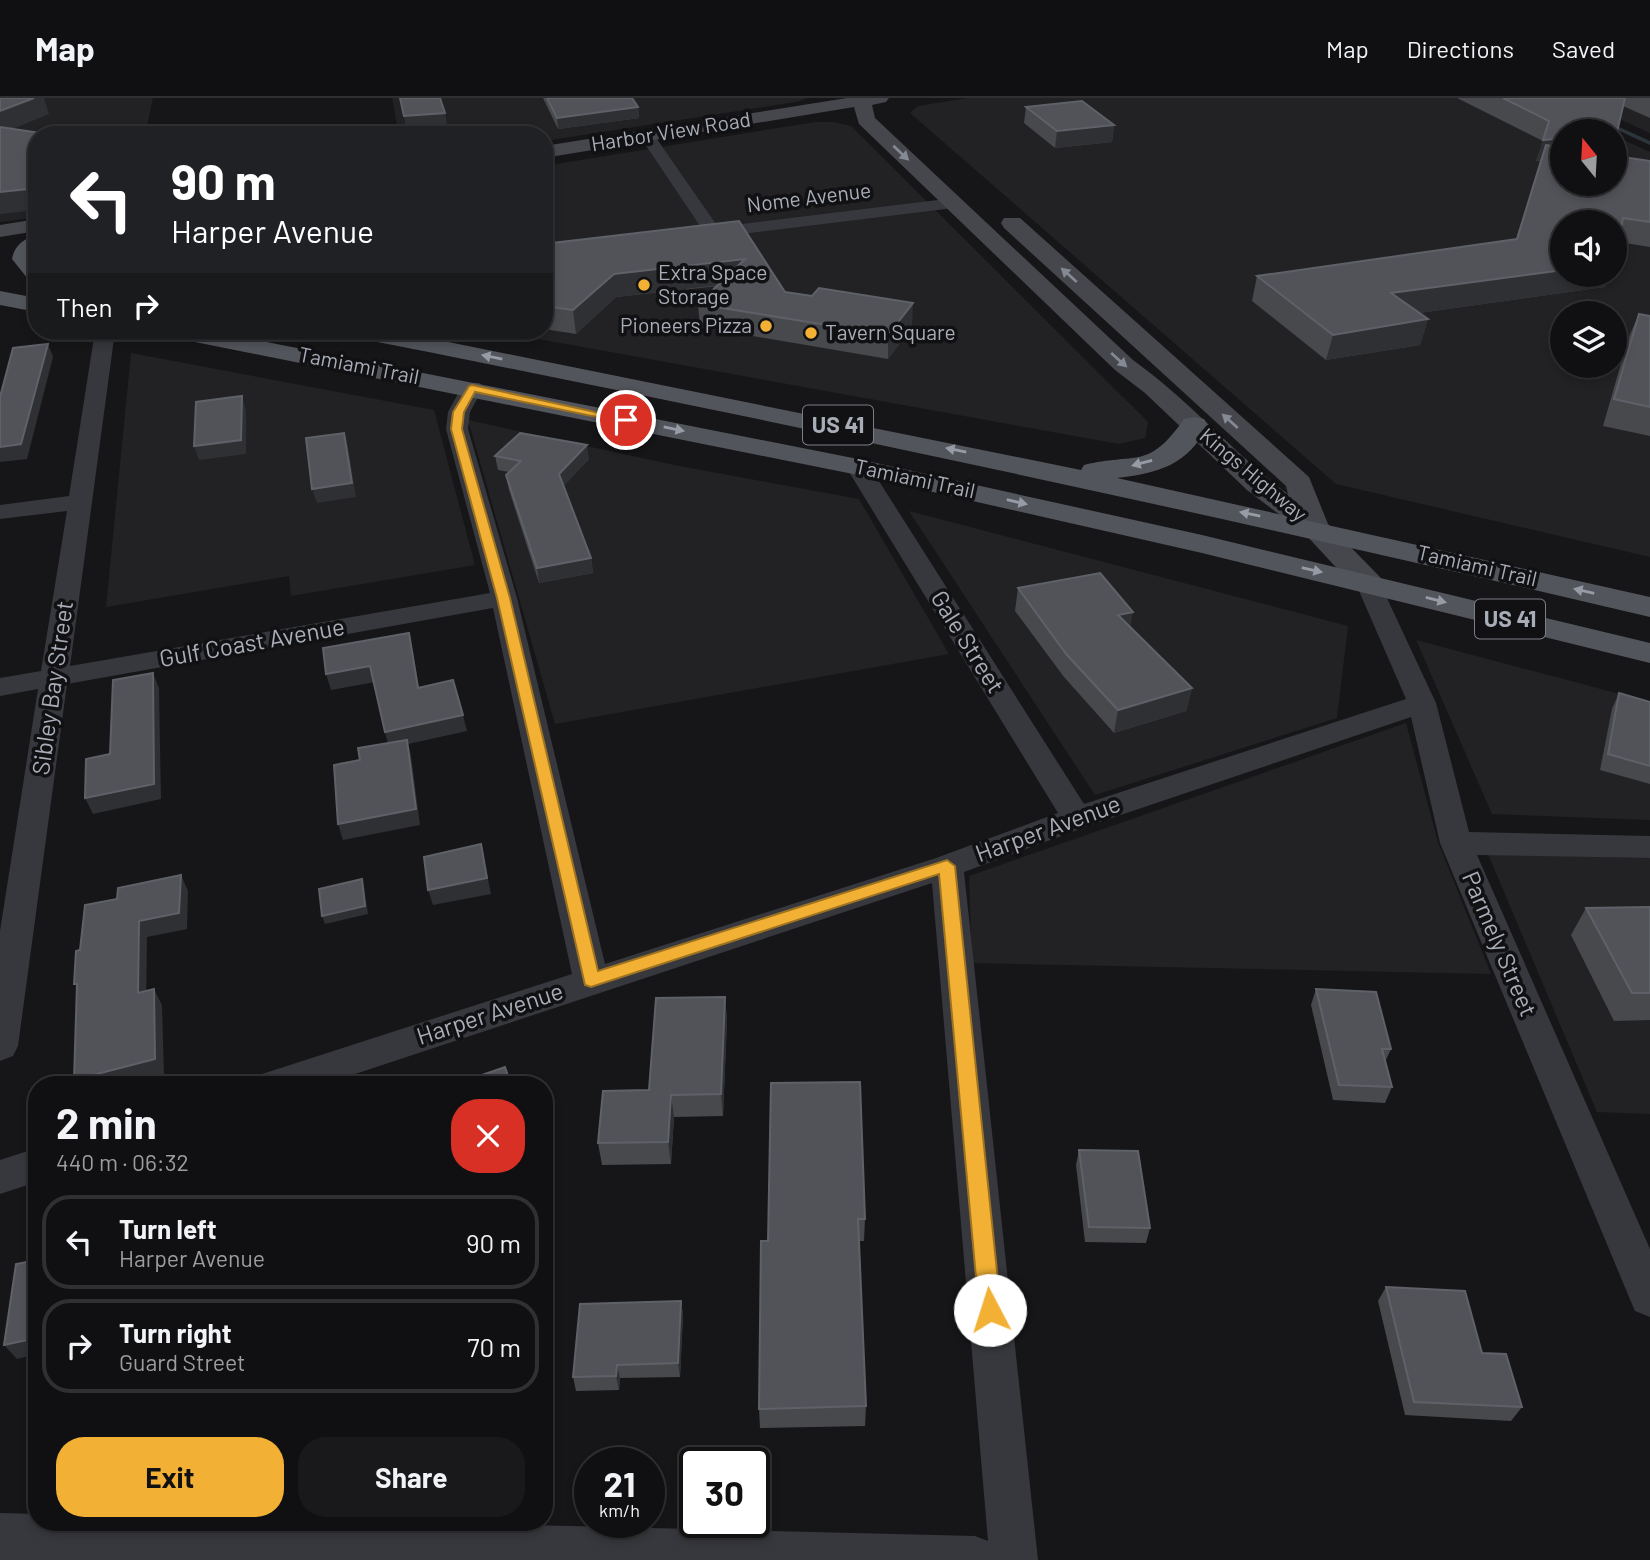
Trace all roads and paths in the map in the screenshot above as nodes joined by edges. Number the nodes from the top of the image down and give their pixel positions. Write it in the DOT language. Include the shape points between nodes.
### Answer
graph roads {
  1 [pos="867,99"];
  2 [pos="647,135"];
  3 [pos="553,151"];
  4 [pos="941,163"];
  5 [pos="954,203"];
  6 [pos="1002,214"];
  7 [pos="28,226"];
  8 [pos="0,231"];
  9 [pos="713,232"];
  10 [pos="688,235"];
  11 [pos="28,240"];
  12 [pos="0,243"];
  13 [pos="28,247"];
  14 [pos="28,264"];
  15 [pos="0,267"];
  16 [pos="28,272"];
  17 [pos="0,298"];
  18 [pos="28,303"];
  19 [pos="1119,321"];
  20 [pos="1083,326"];
  21 [pos="104,340"];
  22 [pos="222,340"];
  23 [pos="403,340"];
  24 [pos="620,382"];
  25 [pos="472,388"];
  26 [pos="1194,425"];
  27 [pos="858,467"];
  28 [pos="1064,473"];
  29 [pos="80,502"];
  30 [pos="0,512"];
  31 [pos="1316,528"];
  32 [pos="1369,584"];
  33 [pos="504,598"];
  34 [pos="1650,607"];
  35 [pos="1650,653"];
  36 [pos="54,678"];
  37 [pos="0,687"];
  38 [pos="1422,703"];
  39 [pos="1077,818"];
  40 [pos="1456,843"];
  41 [pos="1650,847"];
  42 [pos="947,866"];
  43 [pos="591,980"];
  44 [pos="0,1046"];
  45 [pos="302,1076"];
  46 [pos="28,1167"];
  47 [pos="0,1177"];
  48 [pos="1650,1297"];
  49 [pos="0,1536"];
  50 [pos="975,1560"];
  51 [pos="1014,1560"];
  1 -- 2 [label="main road, Harbor View Road"];
  1 -- 4 [label="main road"];
  1 -- 5 [label="main road, Kings Highway, one-way" via="865,119"];
  2 -- 3 [label="main road, Harbor View Road"];
  2 -- 9 [label="street"];
  5 -- 9 [label="street, Nome Avenue"];
  5 -- 20 [label="main road, Kings Highway"];
  19 -- 6 [label="main road, Kings Highway, one-way"];
  7 -- 8 [label="main road"];
  9 -- 10 [label="street, Nome Avenue"];
  11 -- 12 [label="main road"];
  13 -- 14 [label="main road" via="23,259"];
  15 -- 16 [label="main road"];
  17 -- 18 [label="main road"];
  19 -- 20 [label="main road"];
  31 -- 19 [label="main road, Kings Highway, one-way" via="1299,483"];
  20 -- 26 [label="main road, Kings Highway, one-way"];
  21 -- 29 [label="street, Sibley Bay Street"];
  22 -- 25 [label="main road, Tamiami Trail / US 41"];
  24 -- 23 [label="main road, Tamiami Trail / US 41, one-way"];
  24 -- 25 [label="main road" via="535,381"];
  28 -- 24 [label="main road, Tamiami Trail / US 41, one-way"];
  25 -- 27 [label="main road, Tamiami Trail / US 41, one-way"];
  25 -- 33 [label="street" via="458,412 457,429"];
  26 -- 28 [label="main road, one-way" via="1175,452 1115,470"];
  26 -- 31 [label="main road, Kings Highway" via="1257,484"];
  27 -- 32 [label="main road, Tamiami Trail / US 41, one-way"];
  27 -- 39 [label="street, Gale Street"];
  31 -- 28 [label="main road, Tamiami Trail / US 41, one-way"];
  29 -- 30 [label="street"];
  29 -- 36 [label="street, Sibley Bay Street"];
  31 -- 32 [label="main road"];
  34 -- 31 [label="main road, Tamiami Trail / US 41, one-way"];
  32 -- 35 [label="main road, Tamiami Trail / US 41, one-way"];
  32 -- 38 [label="street, Parmely Street"];
  33 -- 36 [label="street, Gulf Coast Avenue"];
  33 -- 43 [label="street"];
  36 -- 37 [label="street, Gulf Coast Avenue"];
  36 -- 44 [label="street, Sibley Bay Street"];
  38 -- 39 [label="street, Harper Avenue"];
  38 -- 40 [label="street, Parmely Street"];
  39 -- 42 [label="street, Harper Avenue"];
  40 -- 41 [label="street"];
  40 -- 48 [label="street, Parmely Street"];
  42 -- 43 [label="street, Harper Avenue"];
  42 -- 51 [label="street"];
  43 -- 45 [label="street, Harper Avenue"];
  46 -- 47 [label="street"];
  49 -- 50 [label="street"];
}
